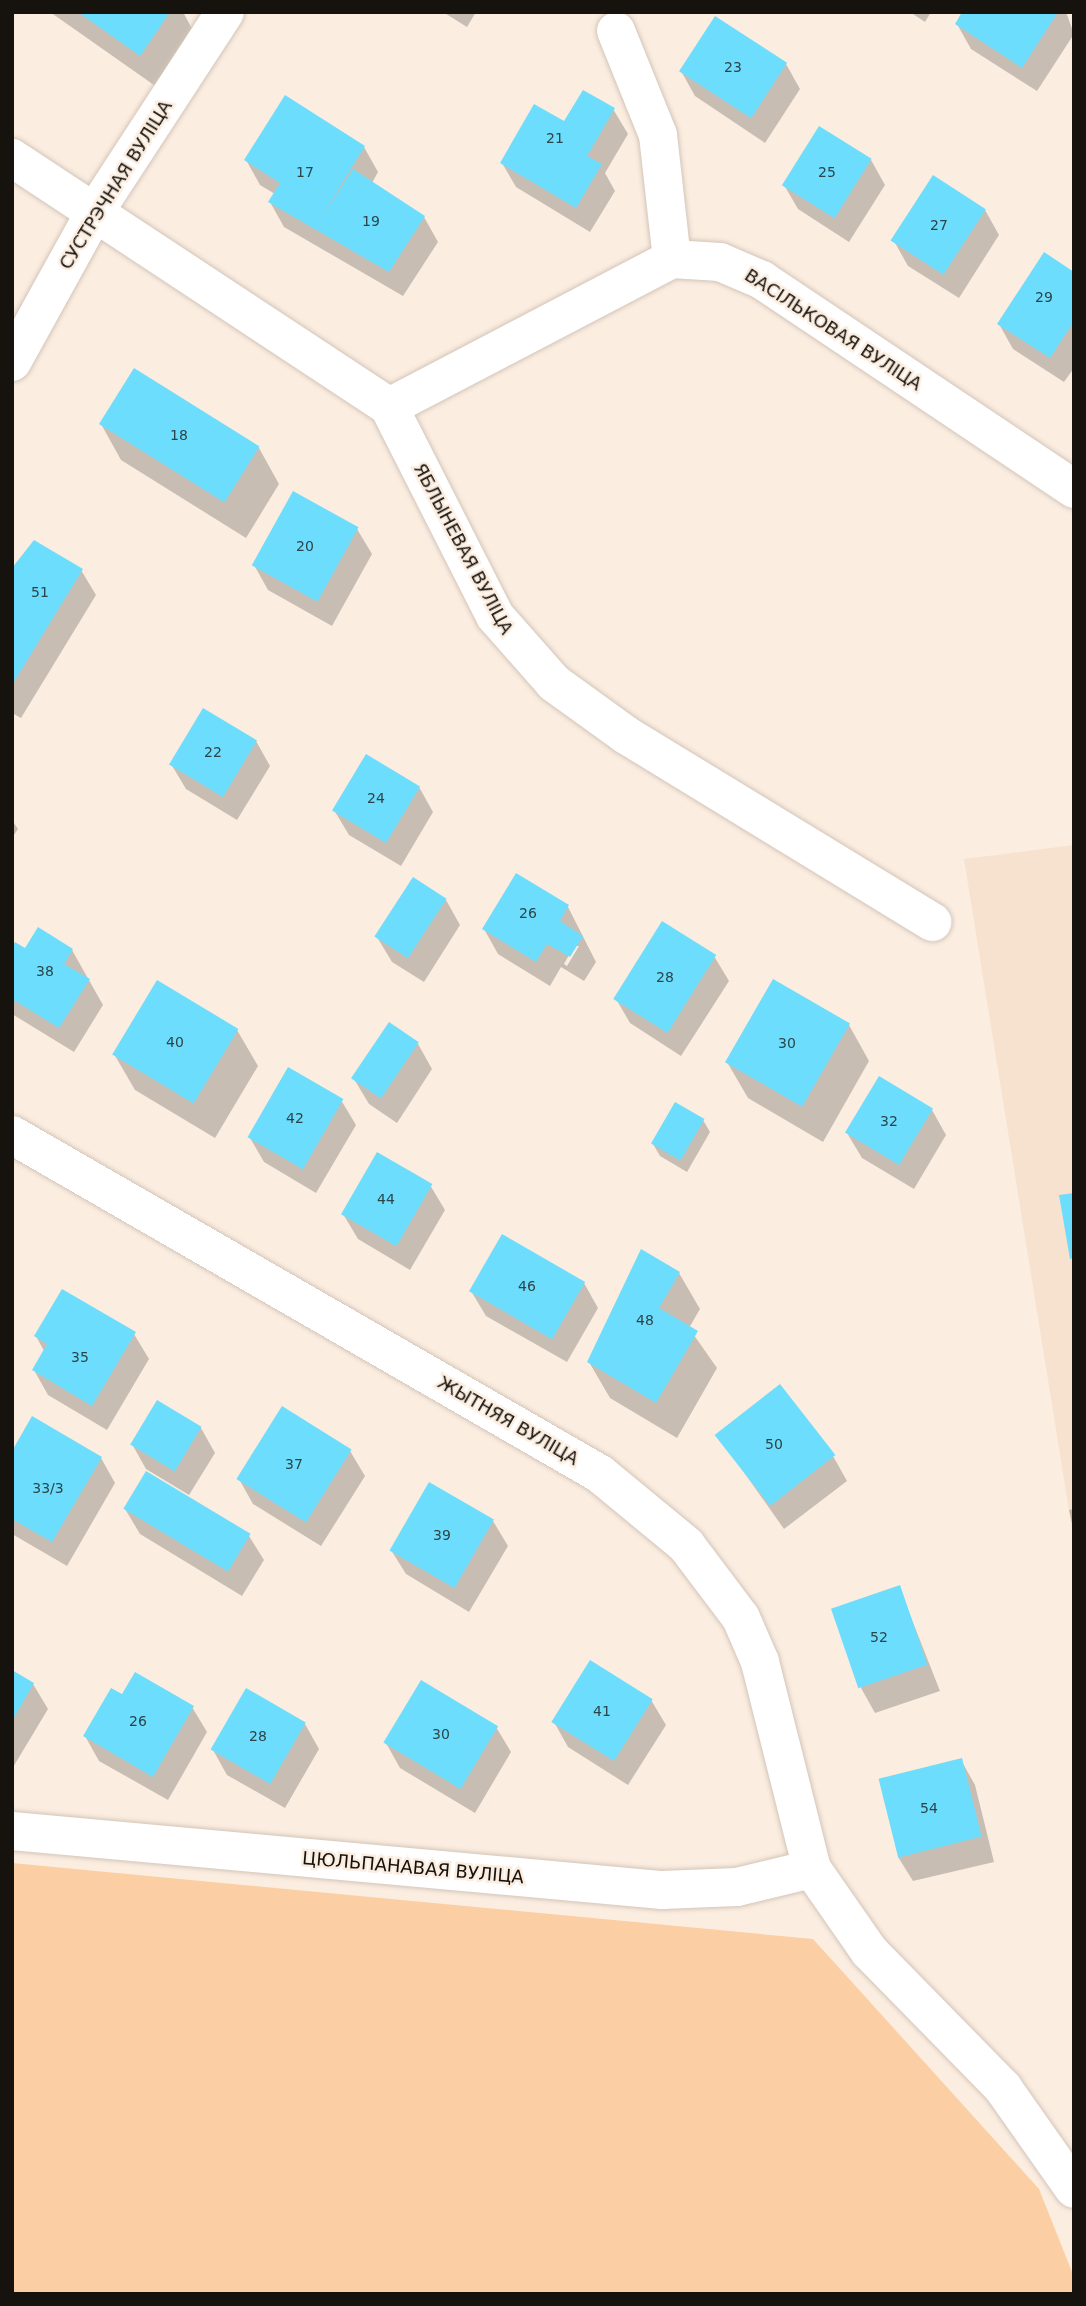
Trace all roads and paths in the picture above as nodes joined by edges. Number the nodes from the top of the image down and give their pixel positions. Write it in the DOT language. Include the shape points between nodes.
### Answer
graph roads {
  1 [pos="225,12"];
  2 [pos="616,31"];
  3 [pos="12,158"];
  4 [pos="96,210"];
  5 [pos="672,259"];
  6 [pos="12,362"];
  7 [pos="389,407"];
  8 [pos="1074,489"];
  9 [pos="932,922"];
  10 [pos="12,1135"];
  11 [pos="12,1831"];
  12 [pos="812,1870"];
  13 [pos="1074,2189"];
  1 -- 4 [label="street, СУСТРЭЧНАЯ ВУЛІЦА"];
  2 -- 5 [label="street" via="658,135"];
  3 -- 4 [label="street, ЯБЛЫНЕВАЯ ВУЛІЦА"];
  4 -- 6 [label="street, СУСТРЭЧНАЯ ВУЛІЦА"];
  4 -- 7 [label="street, ЯБЛЫНЕВАЯ ВУЛІЦА"];
  5 -- 7 [label="street"];
  5 -- 8 [label="street, ВАСІЛЬКОВАЯ ВУЛІЦА" via="720,262 762,280"];
  7 -- 9 [label="street, ЯБЛЫНЕВАЯ ВУЛІЦА" via="473,576 520,652 626,734"];
  10 -- 12 [label="street, ЖЫТНЯЯ ВУЛІЦА" via="547,1443 649,1510 685,1545 741,1618 775,1709"];
  11 -- 12 [label="street, ЦЮЛЬПАНАВАЯ ВУЛІЦА" via="662,1891 737,1887"];
  12 -- 13 [label="street" via="869,1951 1003,2088"];
}
